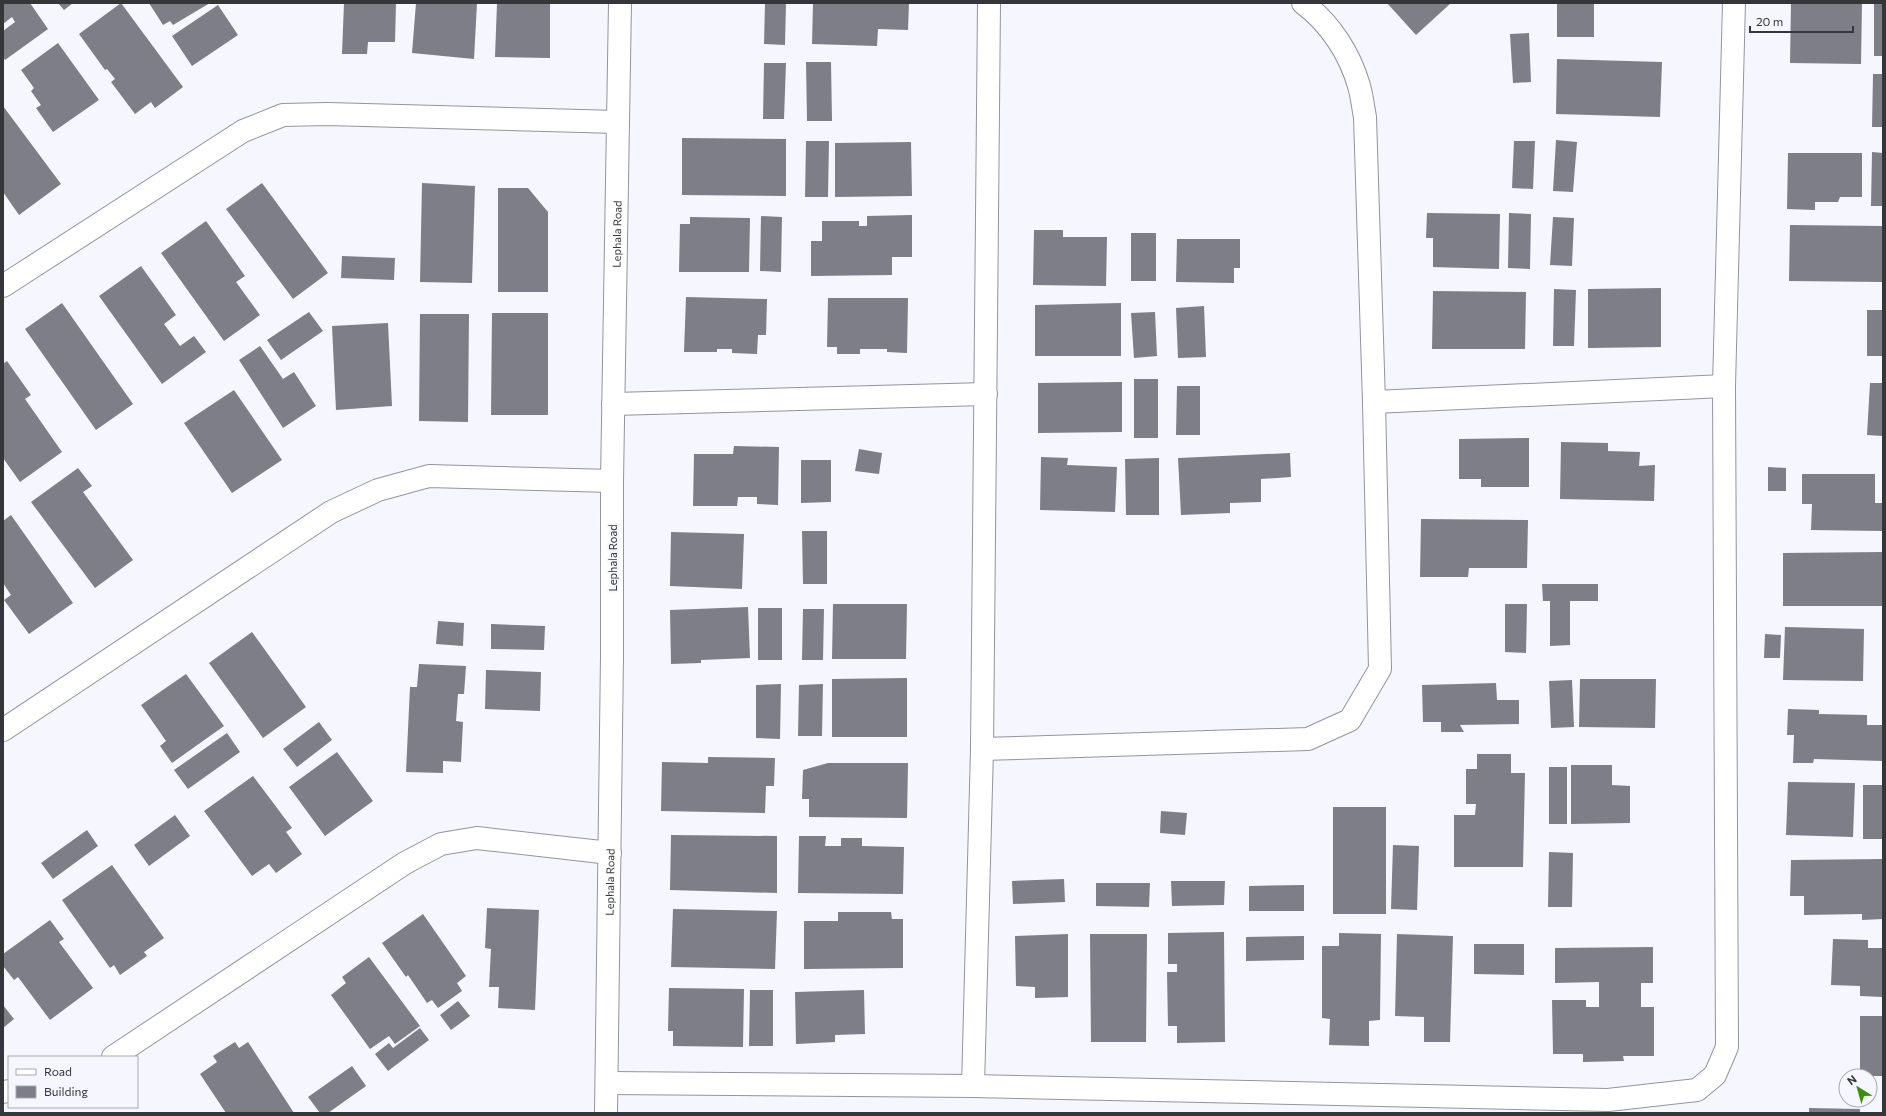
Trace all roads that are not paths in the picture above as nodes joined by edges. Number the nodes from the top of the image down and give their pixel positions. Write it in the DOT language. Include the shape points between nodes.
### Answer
graph roads {
  1 [pos="620,3"];
  2 [pos="989,3"];
  3 [pos="1303,3"];
  4 [pos="1734,3"];
  5 [pos="618,122"];
  6 [pos="3,286"];
  7 [pos="1724,386"];
  8 [pos="986,394"];
  9 [pos="1374,402"];
  10 [pos="613,404"];
  11 [pos="612,481"];
  12 [pos="3,730"];
  13 [pos="982,749"];
  14 [pos="610,853"];
  15 [pos="114,1056"];
  16 [pos="607,1083"];
  17 [pos="973,1086"];
  18 [pos="1608,1106"];
  19 [pos="606,1113"];
  1 -- 5 [label="street, Lephala Road"];
  2 -- 8 [label="street"];
  3 -- 9 [label="street" via="1317,13 1342,45 1359,86 1364,117"];
  4 -- 7 [label="street"];
  5 -- 6 [label="street" via="328,114 283,116 243,130"];
  5 -- 10 [label="street, Lephala Road"];
  7 -- 9 [label="street"];
  7 -- 18 [label="street" via="1727,1047 1715,1075 1697,1090"];
  8 -- 10 [label="street"];
  8 -- 13 [label="street"];
  9 -- 13 [label="street" via="1380,669 1350,720 1308,739"];
  10 -- 11 [label="street, Lephala Road"];
  11 -- 12 [label="street" via="429,476 378,490 331,512"];
  11 -- 14 [label="street, Lephala Road"];
  13 -- 17 [label="street"];
  14 -- 15 [label="street" via="477,838 441,844 404,863"];
  14 -- 16 [label="street, Lephala Road"];
  16 -- 17 [label="street"];
  16 -- 19 [label="street, Lephala Road"];
  17 -- 18 [label="street"];
}
